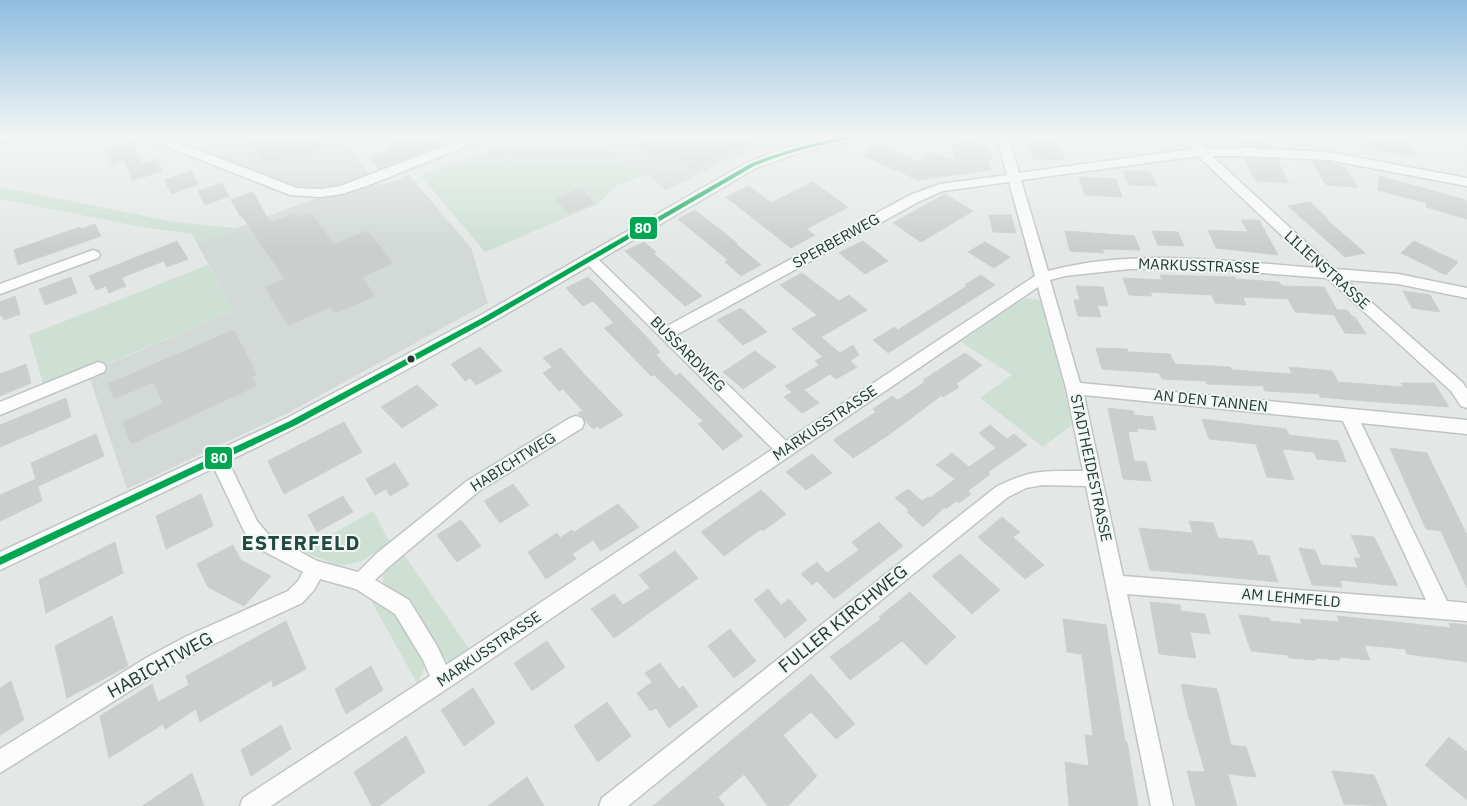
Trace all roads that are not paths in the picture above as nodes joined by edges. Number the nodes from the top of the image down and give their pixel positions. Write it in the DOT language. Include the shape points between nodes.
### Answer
graph roads {
  1 [pos="241,173"];
  2 [pos="388,173"];
  3 [pos="739,173"];
  4 [pos="1013,173"];
  5 [pos="1046,173"];
  6 [pos="1222,173"];
  7 [pos="1421,173"];
  8 [pos="1014,177"];
  9 [pos="1467,182"];
  10 [pos="93,255"];
  11 [pos="590,259"];
  12 [pos="1329,272"];
  13 [pos="1043,277"];
  14 [pos="0,289"];
  15 [pos="1467,293"];
  16 [pos="667,333"];
  17 [pos="98,368"];
  18 [pos="1074,388"];
  19 [pos="1467,402"];
  20 [pos="0,409"];
  21 [pos="1348,414"];
  22 [pos="576,423"];
  23 [pos="1467,427"];
  24 [pos="784,450"];
  25 [pos="218,458"];
  26 [pos="1093,479"];
  27 [pos="0,562"];
  28 [pos="313,568"];
  29 [pos="361,582"];
  30 [pos="1115,584"];
  31 [pos="1440,610"];
  32 [pos="1467,612"];
  33 [pos="442,680"];
  34 [pos="0,762"];
  35 [pos="620,803"];
  36 [pos="251,806"];
  37 [pos="1162,806"];
  1 -- 2 [label="street" via="295,192 321,193 342,190"];
  3 -- 11 [label="street"];
  4 -- 8 [label="street, STADTHEIDESTRASSE"];
  5 -- 8 [label="street, SPERBERWEG"];
  6 -- 12 [label="street, LILIENSTRASSE"];
  7 -- 9 [label="street, SPERBERWEG"];
  8 -- 13 [label="street, STADTHEIDESTRASSE"];
  8 -- 16 [label="street, SPERBERWEG" via="926,193"];
  10 -- 14 [label="street"];
  11 -- 16 [label="street, BUSSARDWEG"];
  11 -- 25 [label="street" via="293,423"];
  12 -- 13 [label="street, MARKUSSTRASSE" via="1186,263 1129,264 1065,271"];
  12 -- 15 [label="street, MARKUSSTRASSE" via="1398,278"];
  12 -- 19 [label="street, LILIENSTRASSE" via="1457,387"];
  13 -- 18 [label="street, STADTHEIDESTRASSE"];
  13 -- 24 [label="street, MARKUSSTRASSE"];
  16 -- 24 [label="street, BUSSARDWEG"];
  17 -- 20 [label="street"];
  18 -- 21 [label="street, AN DEN TANNEN"];
  18 -- 26 [label="street, STADTHEIDESTRASSE"];
  21 -- 23 [label="street, AN DEN TANNEN"];
  21 -- 31 [label="street"];
  22 -- 29 [label="street, HABICHTWEG" via="473,486"];
  24 -- 33 [label="street, MARKUSSTRASSE"];
  25 -- 27 [label="street"];
  25 -- 28 [label="street" via="251,528 261,540"];
  26 -- 30 [label="street, STADTHEIDESTRASSE"];
  26 -- 35 [label="street, FULLER KIRCHWEG" via="1043,478 1023,481 1002,492"];
  28 -- 29 [label="street"];
  28 -- 34 [label="street, HABICHTWEG" via="306,587 295,597 153,665"];
  29 -- 33 [label="street" via="402,607"];
  30 -- 31 [label="street, AM LEHMFELD"];
  30 -- 37 [label="street, STADTHEIDESTRASSE"];
  31 -- 32 [label="street, AM LEHMFELD"];
  33 -- 36 [label="street, MARKUSSTRASSE"];
}
